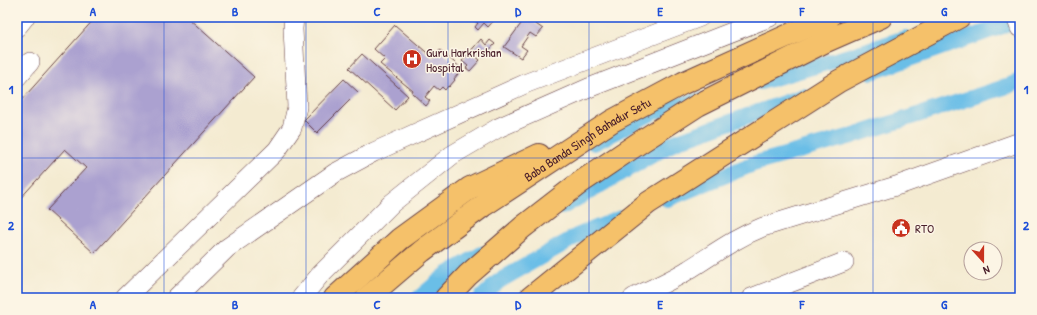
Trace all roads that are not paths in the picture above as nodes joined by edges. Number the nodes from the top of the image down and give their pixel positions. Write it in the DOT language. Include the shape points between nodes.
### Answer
graph roads {
  1 [pos="25,17"];
  2 [pos="294,17"];
  3 [pos="700,17"];
  4 [pos="770,17"];
  5 [pos="829,17"];
  6 [pos="881,17"];
  7 [pos="959,17"];
  8 [pos="1016,17"];
  9 [pos="17,27"];
  10 [pos="1020,28"];
  11 [pos="30,62"];
  12 [pos="17,77"];
  13 [pos="612,121"];
  14 [pos="1020,142"];
  15 [pos="844,262"];
  16 [pos="125,298"];
  17 [pos="176,298"];
  18 [pos="301,298"];
  19 [pos="335,298"];
  20 [pos="367,298"];
  21 [pos="446,298"];
  22 [pos="530,298"];
  23 [pos="633,298"];
  24 [pos="751,298"];
  1 -- 9 [label="street"];
  2 -- 16 [label="street" via="297,107 292,128 277,150"];
  3 -- 17 [label="street" via="527,83 374,152 335,173 227,248"];
  4 -- 18 [label="street" via="591,87 498,128 452,155 392,203 320,275"];
  5 -- 13 [label="highway, Baba Banda Singh Bahadur Setu" via="683,84"];
  6 -- 21 [label="highway" via="698,105 642,141 581,182 523,226"];
  7 -- 22 [label="highway" via="839,81 648,203"];
  8 -- 10 [label="street"];
  11 -- 12 [label="street"];
  13 -- 19 [label="highway" via="470,188 400,239"];
  13 -- 20 [label="highway, Baba Banda Singh Bahadur Setu" via="484,205 422,251"];
  14 -- 23 [label="street" via="899,185 742,235 687,271"];
  15 -- 24 [label="street"];
}
